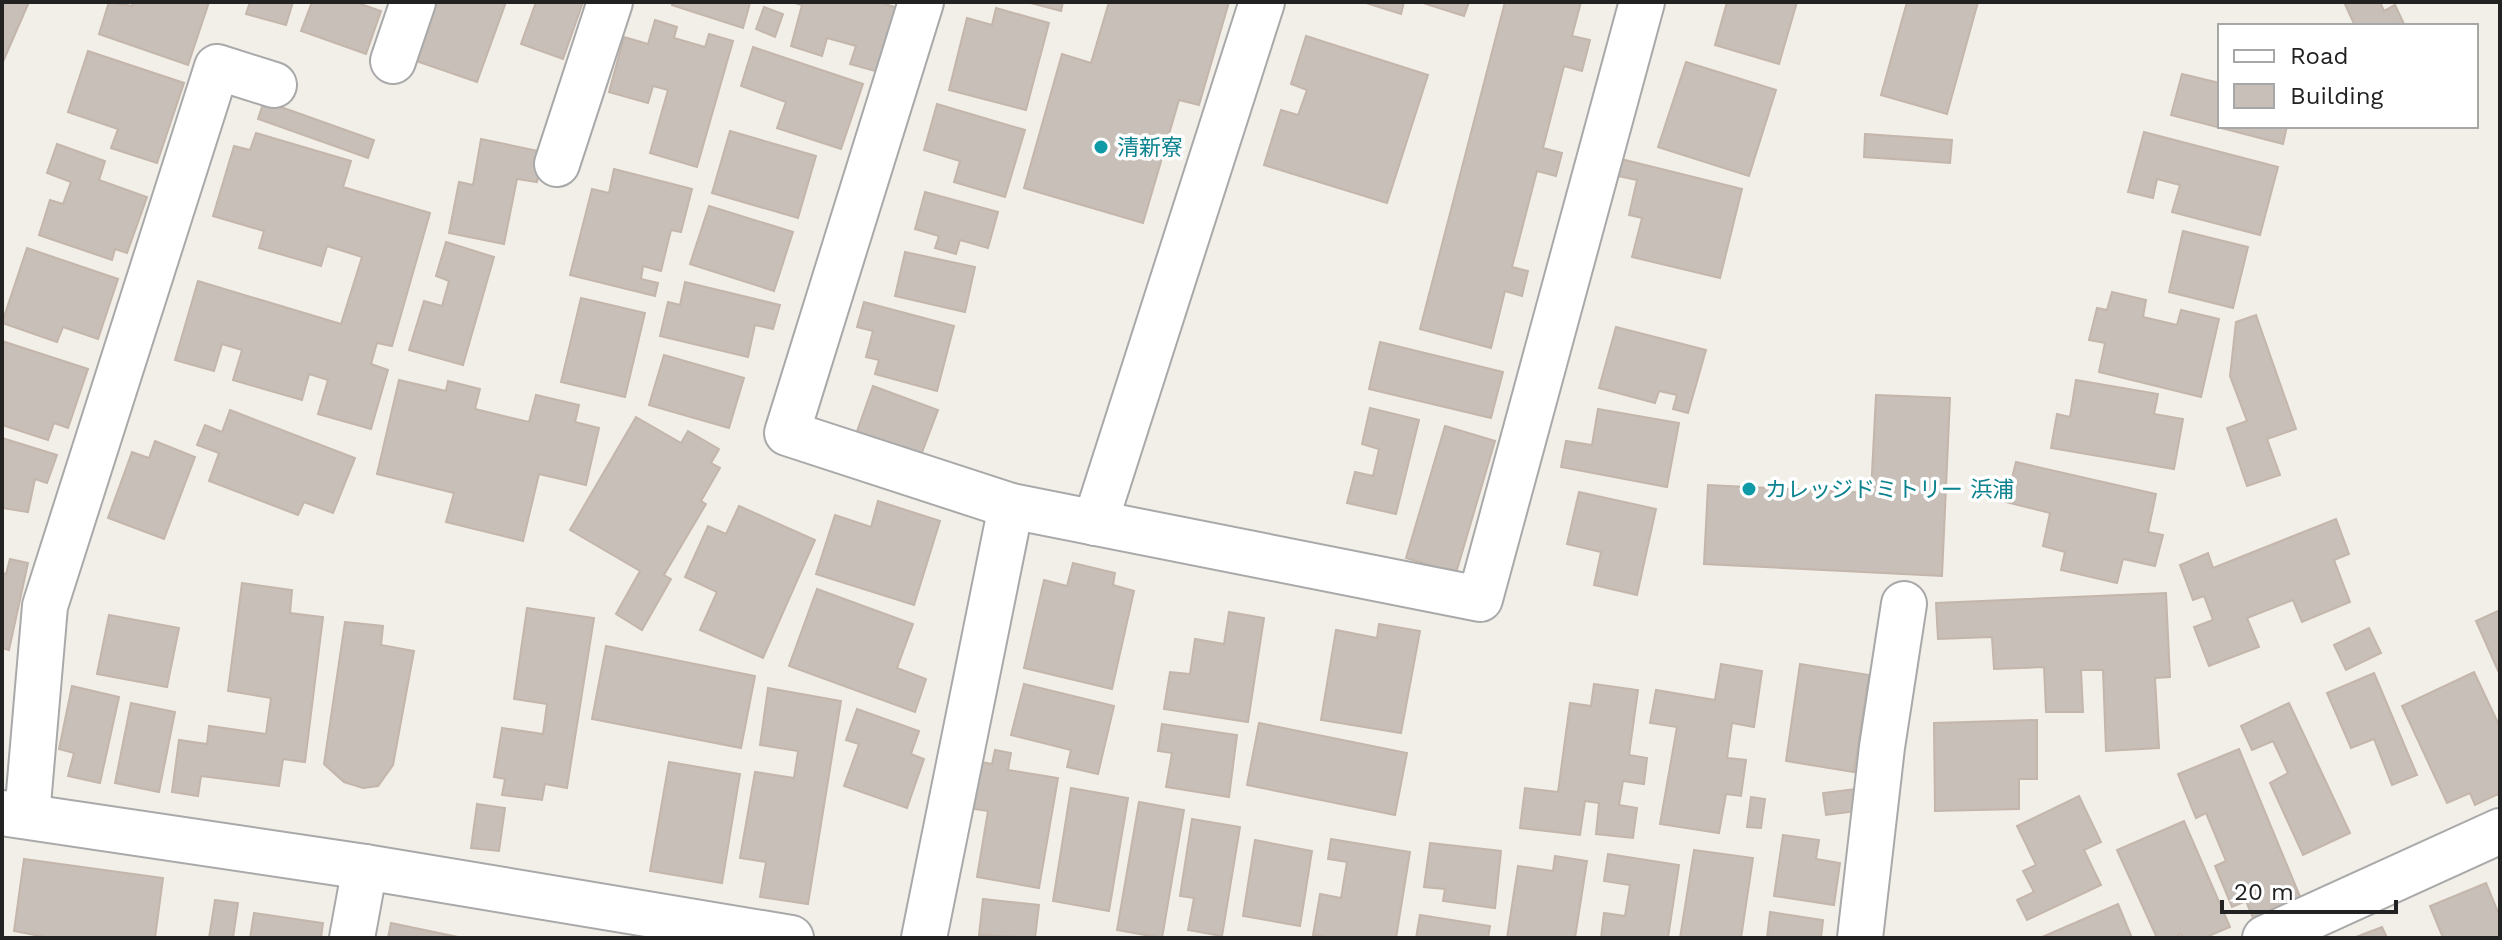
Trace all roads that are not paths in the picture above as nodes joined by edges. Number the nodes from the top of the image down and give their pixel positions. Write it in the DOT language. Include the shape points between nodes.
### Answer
graph roads {
  1 [pos="413,2"];
  2 [pos="610,2"];
  3 [pos="921,2"];
  4 [pos="1262,2"];
  5 [pos="1642,2"];
  6 [pos="393,61"];
  7 [pos="274,85"];
  8 [pos="557,164"];
  9 [pos="1011,506"];
  10 [pos="1095,523"];
  11 [pos="1904,604"];
  12 [pos="14,814"];
  13 [pos="2500,831"];
  14 [pos="365,867"];
  15 [pos="352,938"];
  16 [pos="791,938"];
  17 [pos="924,938"];
  18 [pos="1860,938"];
  19 [pos="2265,938"];
  1 -- 6 [label="street"];
  2 -- 8 [label="street"];
  3 -- 9 [label="street" via="787,433"];
  4 -- 10 [label="street"];
  5 -- 10 [label="street" via="1480,599"];
  7 -- 12 [label="street" via="217,67 45,606"];
  9 -- 10 [label="street"];
  9 -- 17 [label="street"];
  11 -- 18 [label="street"];
  12 -- 14 [label="street"];
  13 -- 19 [label="street"];
  14 -- 15 [label="street"];
  14 -- 16 [label="street"];
}
